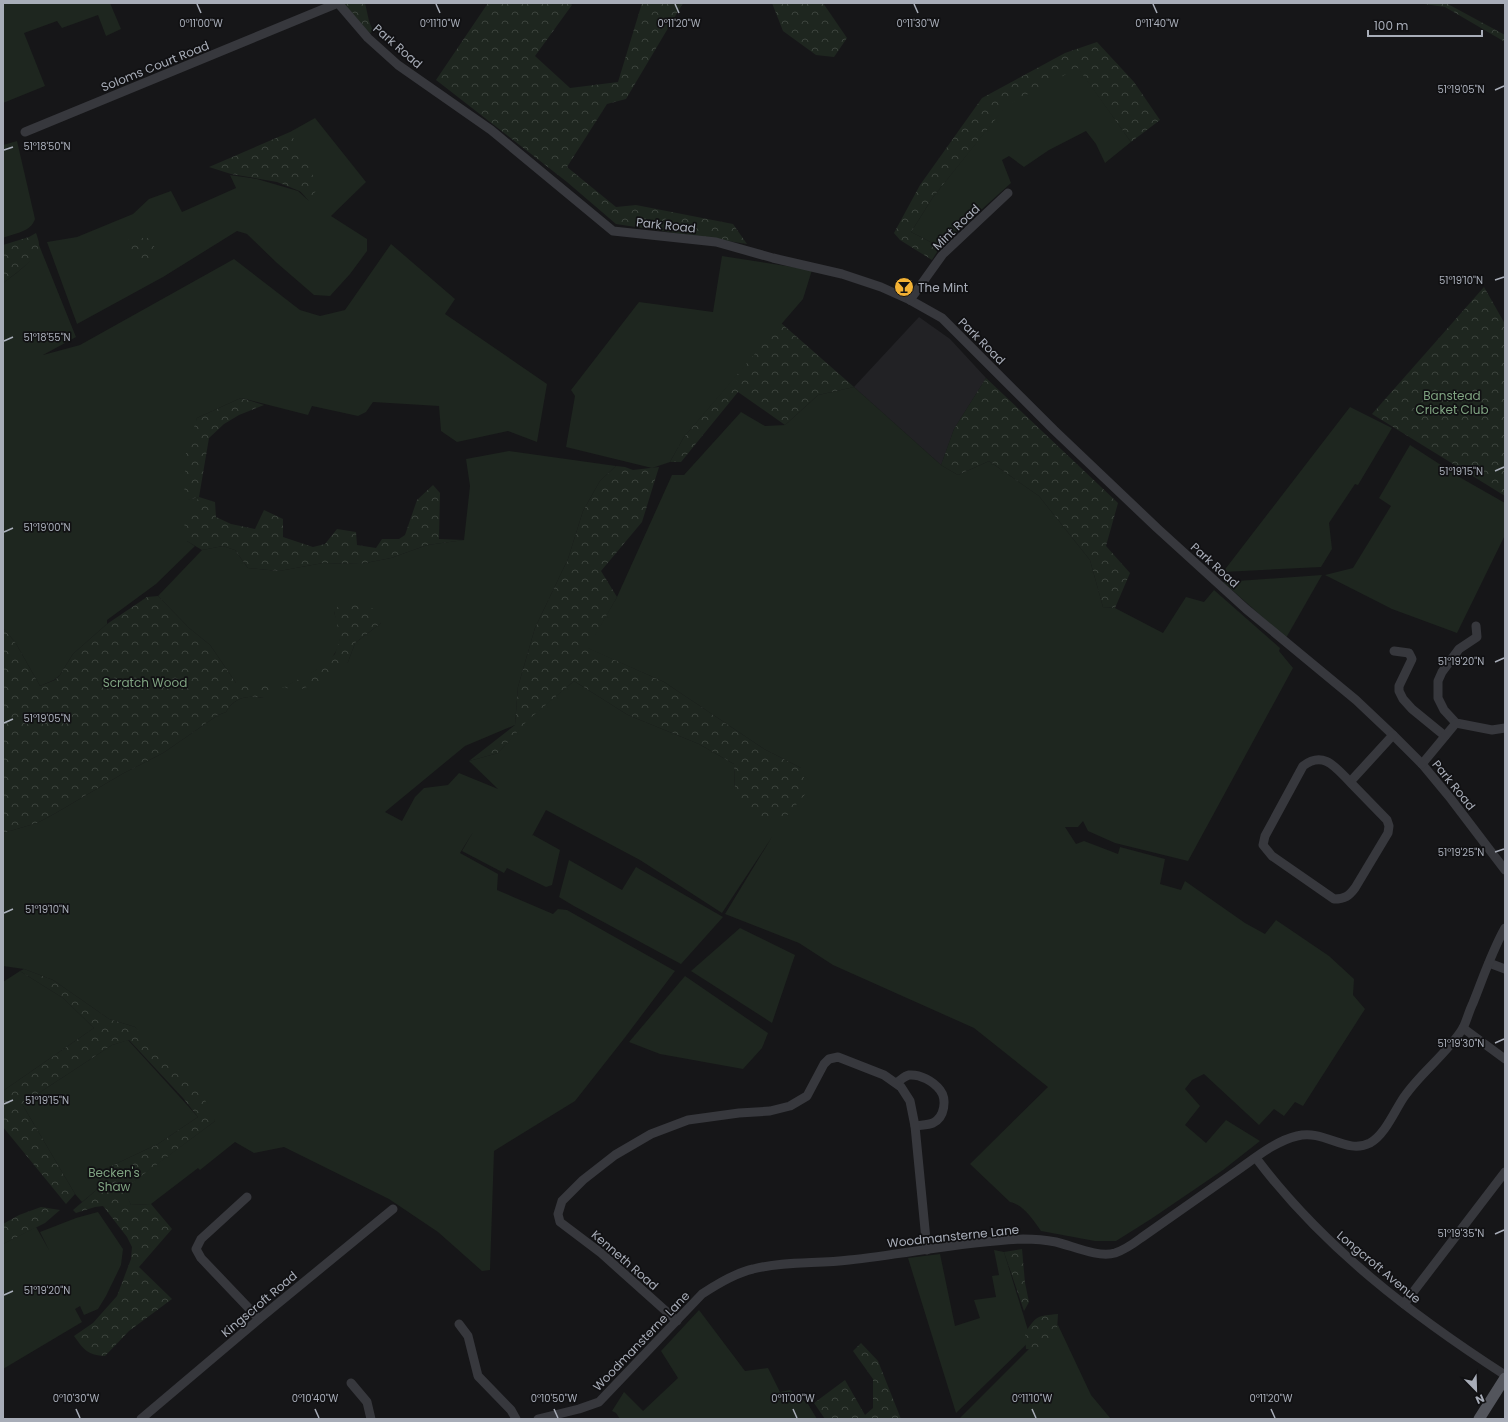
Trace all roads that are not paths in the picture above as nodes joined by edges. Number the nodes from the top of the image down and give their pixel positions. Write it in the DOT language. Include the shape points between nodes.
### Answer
graph roads {
  1 [pos="338,3"];
  2 [pos="25,132"];
  3 [pos="1008,193"];
  4 [pos="910,300"];
  5 [pos="1476,626"];
  6 [pos="1394,651"];
  7 [pos="1456,723"];
  8 [pos="1505,728"];
  9 [pos="1393,736"];
  10 [pos="1445,736"];
  11 [pos="1422,764"];
  12 [pos="1350,782"];
  13 [pos="1505,870"];
  14 [pos="1505,928"];
  15 [pos="1489,963"];
  16 [pos="1505,969"];
  17 [pos="1463,1028"];
  18 [pos="1505,1059"];
  19 [pos="896,1083"];
  20 [pos="915,1126"];
  21 [pos="1256,1158"];
  22 [pos="1505,1172"];
  23 [pos="247,1197"];
  24 [pos="393,1209"];
  25 [pos="927,1250"];
  26 [pos="1404,1304"];
  27 [pos="259,1319"];
  28 [pos="676,1321"];
  29 [pos="459,1324"];
  30 [pos="1505,1377"];
  31 [pos="351,1383"];
  32 [pos="141,1419"];
  33 [pos="371,1419"];
  34 [pos="516,1419"];
  35 [pos="538,1419"];
  36 [pos="1478,1419"];
  1 -- 2 [label="street, Soloms Court Road"];
  1 -- 4 [label="street, Park Road" via="368,38 398,64 491,130 613,231 716,242 842,274 882,287"];
  3 -- 4 [label="street, Mint Road" via="943,254"];
  4 -- 9 [label="street, Park Road" via="942,318 1157,528 1246,609 1356,700"];
  5 -- 7 [label="street" via="1476,637 1459,650 1438,681 1438,698 1444,710"];
  6 -- 10 [label="street" via="1409,653 1412,659 1399,686 1403,699 1412,710"];
  7 -- 8 [label="street" via="1492,730"];
  7 -- 10 [label="street"];
  9 -- 11 [label="street, Park Road"];
  9 -- 12 [label="street"];
  10 -- 11 [label="street"];
  11 -- 13 [label="street, Park Road"];
  12 -- 12 [label="street" via="1332,764 1320,759 1309,761 1297,776 1265,836 1263,845 1272,856 1334,899 1349,896 1388,833 1389,826 1387,820"];
  14 -- 15 [label="street, Woodmansterne Lane"];
  15 -- 16 [label="street"];
  15 -- 17 [label="street, Woodmansterne Lane"];
  17 -- 18 [label="street"];
  17 -- 21 [label="street, Woodmansterne Lane" via="1404,1097 1387,1125 1370,1142 1347,1145 1316,1134 1308,1134 1290,1138"];
  19 -- 20 [label="street" via="910,1101"];
  19 -- 20 [label="street" via="905,1077 916,1076 926,1079 940,1090 944,1111 933,1122"];
  19 -- 28 [label="street, Kenneth Road" via="884,1075 838,1057 830,1059 824,1064 807,1096 790,1106 770,1111 688,1120 651,1134 615,1155 583,1180 562,1201 558,1214 560,1222 601,1253"];
  20 -- 25 [label="street"];
  21 -- 25 [label="street, Woodmansterne Lane" via="1141,1238 1114,1253 1101,1254 1054,1242 1024,1239"];
  21 -- 26 [label="street, Longcroft Avenue" via="1301,1213 1365,1273"];
  22 -- 26 [label="street"];
  23 -- 27 [label="street" via="201,1239 196,1249 201,1258"];
  24 -- 27 [label="street, Kingscroft Road"];
  25 -- 28 [label="street, Woodmansterne Lane" via="753,1269 738,1274 702,1294"];
  26 -- 30 [label="street, Longcroft Avenue"];
  27 -- 32 [label="street, Kingscroft Road"];
  28 -- 35 [label="street, Woodmansterne Lane" via="599,1402"];
  29 -- 34 [label="street" via="468,1336 478,1376 511,1410"];
  30 -- 36 [label="main road"];
  31 -- 33 [label="street" via="367,1402"];
}
